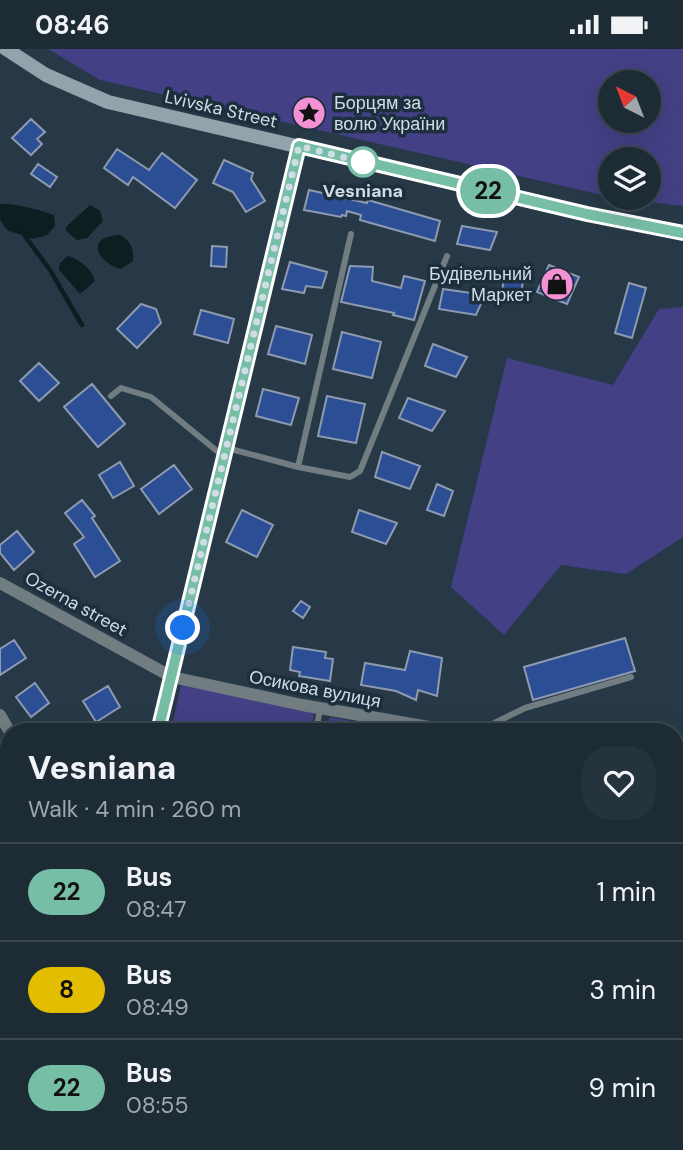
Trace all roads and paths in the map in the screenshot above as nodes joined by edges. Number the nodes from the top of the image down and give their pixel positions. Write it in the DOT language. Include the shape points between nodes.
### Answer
graph roads {
  1 [pos="6,49"];
  2 [pos="299,146"];
  3 [pos="683,233"];
  4 [pos="351,234"];
  5 [pos="447,256"];
  6 [pos="111,396"];
  7 [pos="225,453"];
  8 [pos="298,467"];
  9 [pos="0,583"];
  10 [pos="172,677"];
  11 [pos="631,677"];
  12 [pos="320,709"];
  13 [pos="160,723"];
  14 [pos="317,723"];
  15 [pos="404,723"];
  16 [pos="494,723"];
  1 -- 2 [label="main road, Lvivska Street" via="46,75 108,102"];
  2 -- 3 [label="main road, Lvivska Street"];
  2 -- 7 [label="street"];
  4 -- 8 [label="lane"];
  5 -- 8 [label="lane" via="360,471 350,477"];
  6 -- 7 [label="lane" via="121,389 151,397"];
  7 -- 8 [label="lane"];
  7 -- 10 [label="street"];
  9 -- 10 [label="street, Ozerna street"];
  10 -- 12 [label="street, Осикова вулиця"];
  10 -- 13 [label="street"];
  11 -- 16 [label="lane" via="525,708"];
  12 -- 14 [label="lane"];
  12 -- 15 [label="street, Осикова вулиця"];
}
